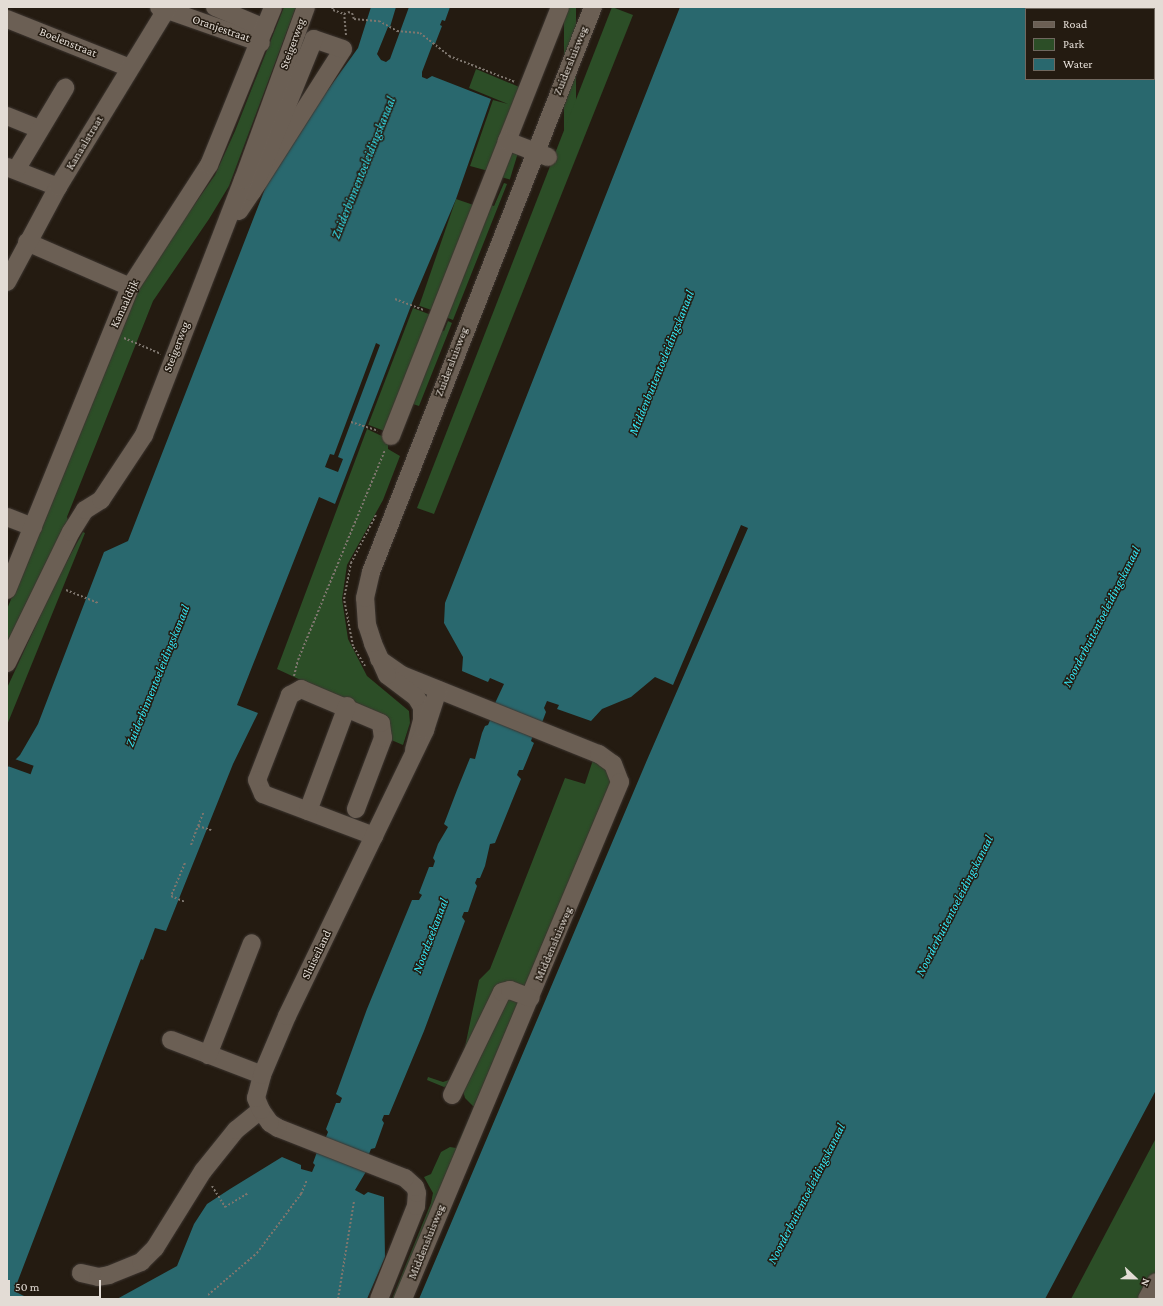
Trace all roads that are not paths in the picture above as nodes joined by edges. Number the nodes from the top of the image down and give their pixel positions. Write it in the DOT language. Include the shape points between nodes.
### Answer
graph roads {
  1 [pos="215,7"];
  2 [pos="274,7"];
  3 [pos="306,7"];
  4 [pos="560,7"];
  5 [pos="593,7"];
  6 [pos="164,8"];
  7 [pos="7,19"];
  8 [pos="263,36"];
  9 [pos="130,68"];
  10 [pos="65,88"];
  11 [pos="7,116"];
  12 [pos="40,129"];
  13 [pos="507,140"];
  14 [pos="541,154"];
  15 [pos="11,169"];
  16 [pos="58,187"];
  17 [pos="252,192"];
  18 [pos="28,242"];
  19 [pos="218,242"];
  20 [pos="7,282"];
  21 [pos="130,287"];
  22 [pos="390,436"];
  23 [pos="7,517"];
  24 [pos="33,527"];
  25 [pos="7,590"];
  26 [pos="7,664"];
  27 [pos="374,665"];
  28 [pos="435,689"];
  29 [pos="419,701"];
  30 [pos="347,706"];
  31 [pos="414,750"];
  32 [pos="356,809"];
  33 [pos="308,811"];
  34 [pos="374,836"];
  35 [pos="252,942"];
  36 [pos="531,998"];
  37 [pos="171,1040"];
  38 [pos="208,1055"];
  39 [pos="262,1074"];
  40 [pos="452,1095"];
  41 [pos="260,1110"];
  42 [pos="81,1273"];
  43 [pos="1156,1282"];
  44 [pos="379,1299"];
  45 [pos="403,1299"];
  46 [pos="1147,1299"];
  1 -- 8 [label="street, Oranjestraat"];
  2 -- 8 [label="street, Kanaaldijk"];
  3 -- 19 [label="street, Steigerweg"];
  4 -- 13 [label="street"];
  5 -- 14 [label="street, Zuidersluisweg"];
  6 -- 8 [label="street, Oranjestraat"];
  6 -- 9 [label="street, Kanaalstraat"];
  7 -- 9 [label="street, Boelenstraat"];
  8 -- 21 [label="street, Kanaaldijk" via="209,165"];
  9 -- 16 [label="street, Kanaalstraat"];
  10 -- 12 [label="street"];
  11 -- 12 [label="street"];
  12 -- 15 [label="street"];
  13 -- 14 [label="street"];
  13 -- 22 [label="street"];
  14 -- 27 [label="street, Zuidersluisweg" via="371,572 364,598"];
  15 -- 16 [label="street"];
  16 -- 18 [label="street, Kanaalstraat"];
  17 -- 17 [label="street" via="343,49 314,39"];
  17 -- 19 [label="street"];
  18 -- 20 [label="street, Kanaalstraat"];
  18 -- 21 [label="street"];
  19 -- 26 [label="street, Steigerweg" via="144,436 101,500 85,510 71,532"];
  21 -- 24 [label="street, Kanaaldijk"];
  23 -- 24 [label="street"];
  24 -- 25 [label="street, Kanaaldijk"];
  27 -- 28 [label="street"];
  27 -- 29 [label="street"];
  28 -- 29 [label="street"];
  28 -- 31 [label="street, Sluiseiland" via="432,712"];
  28 -- 36 [label="street, Middensluisweg" via="599,754 613,764 620,782"];
  29 -- 31 [label="street, Sluiseiland" via="422,721"];
  30 -- 32 [label="street" via="381,723 384,730"];
  30 -- 33 [label="street"];
  30 -- 33 [label="street" via="301,689 290,696 257,780 263,794"];
  31 -- 34 [label="street, Sluiseiland"];
  33 -- 34 [label="street"];
  34 -- 39 [label="street, Sluiseiland"];
  35 -- 38 [label="street"];
  36 -- 40 [label="street" via="510,990 502,992"];
  36 -- 45 [label="street, Middensluisweg"];
  37 -- 38 [label="street"];
  38 -- 39 [label="street"];
  39 -- 41 [label="street, Sluiseiland" via="256,1098"];
  41 -- 42 [label="street" via="236,1130 203,1171 155,1248 141,1262 109,1275 98,1277"];
  41 -- 44 [label="street" via="270,1123 406,1178 415,1187 416,1206"];
  43 -- 46 [label="street"];
}
